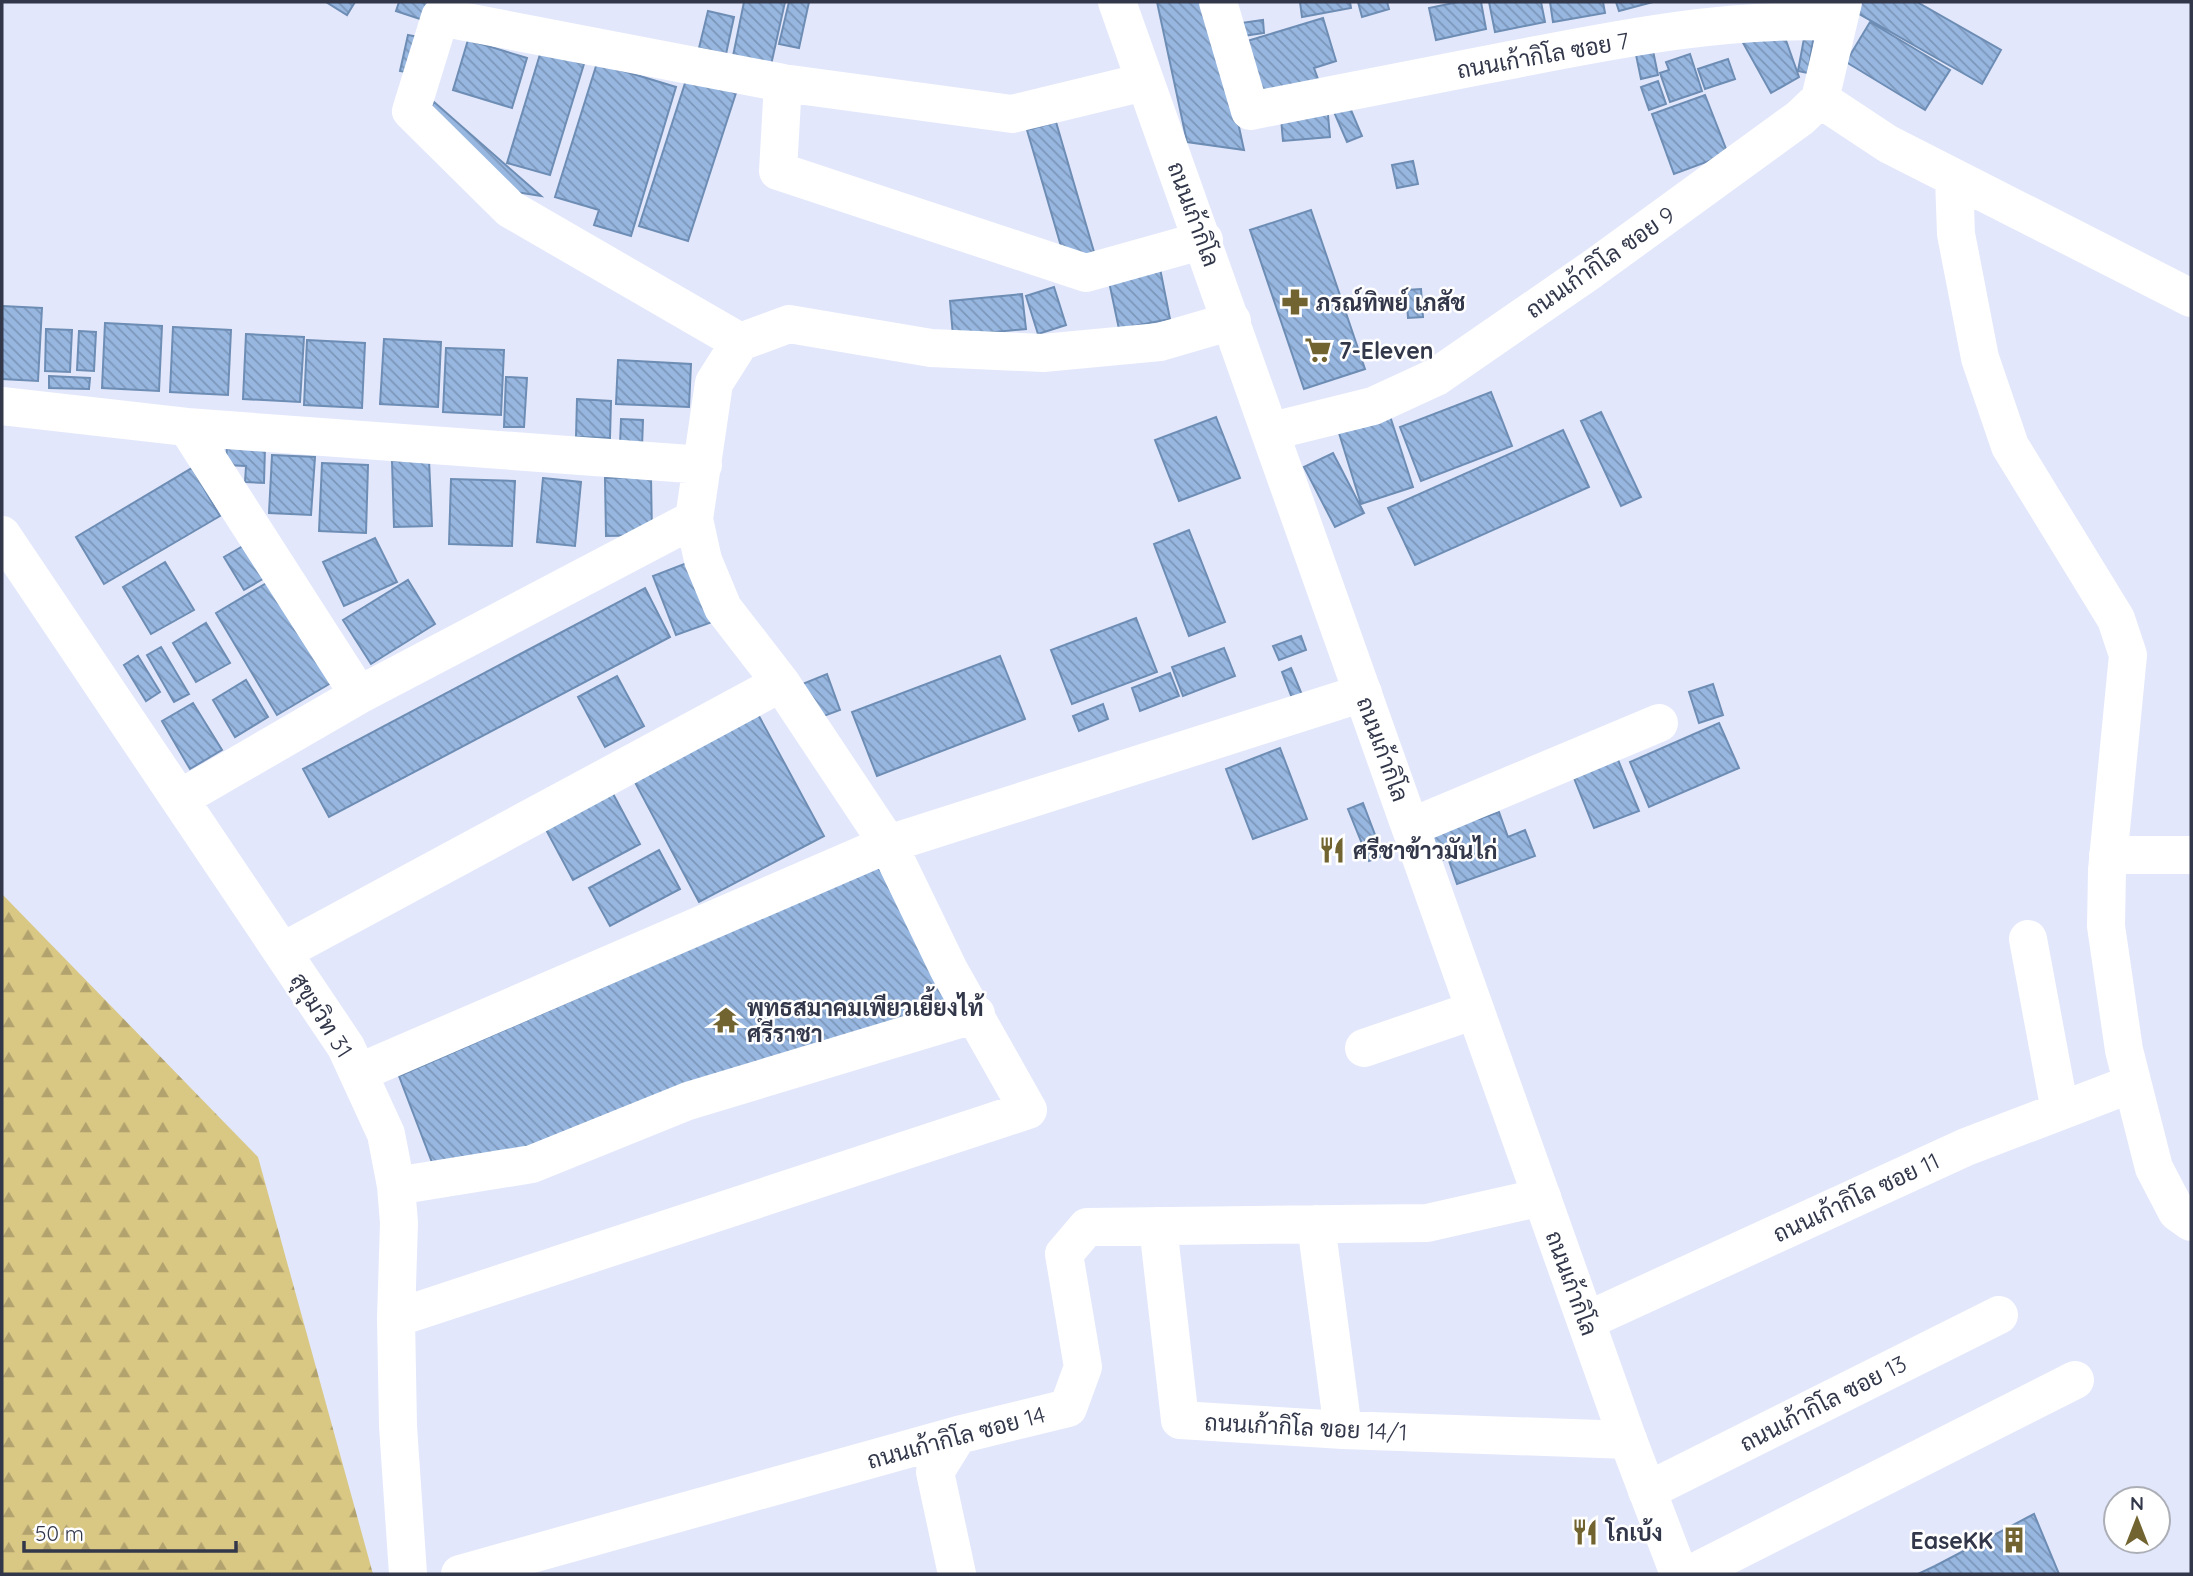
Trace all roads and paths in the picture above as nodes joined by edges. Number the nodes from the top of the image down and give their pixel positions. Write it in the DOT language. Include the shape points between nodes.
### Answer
graph roads {
  1 [pos="1117,2"];
  2 [pos="1218,2"];
  3 [pos="1841,12"];
  4 [pos="1144,82"];
  5 [pos="783,83"];
  6 [pos="1821,99"];
  7 [pos="1954,179"];
  8 [pos="1204,240"];
  9 [pos="2191,298"];
  10 [pos="1232,321"];
  11 [pos="740,342"];
  12 [pos="2,405"];
  13 [pos="187,428"];
  14 [pos="1272,431"];
  15 [pos="702,465"];
  16 [pos="694,519"];
  17 [pos="2,535"];
  18 [pos="781,683"];
  19 [pos="1363,693"];
  20 [pos="359,695"];
  21 [pos="1660,723"];
  22 [pos="181,798"];
  23 [pos="1410,827"];
  24 [pos="888,844"];
  25 [pos="2108,855"];
  26 [pos="2191,855"];
  27 [pos="2028,939"];
  28 [pos="282,952"];
  29 [pos="1475,1010"];
  30 [pos="976,1014"];
  31 [pos="1364,1048"];
  32 [pos="358,1073"];
  33 [pos="2131,1084"];
  34 [pos="2060,1111"];
  35 [pos="396,1186"];
  36 [pos="1542,1197"];
  37 [pos="2191,1222"];
  38 [pos="1316,1224"];
  39 [pos="1157,1226"];
  40 [pos="1999,1315"];
  41 [pos="396,1318"];
  42 [pos="1586,1321"];
  43 [pos="2075,1380"];
  44 [pos="1343,1430"];
  45 [pos="958,1435"];
  46 [pos="1628,1440"];
  47 [pos="1647,1491"];
  48 [pos="408,1574"];
  49 [pos="460,1574"];
  50 [pos="957,1574"];
  51 [pos="1679,1574"];
  52 [pos="1691,1574"];
  1 -- 4 [label="street, ถนนเก้ากิโล"];
  2 -- 3 [label="street, ถนนเก้ากิโล ซอย 7" via="1250,111 1589,45"];
  3 -- 6 [label="street"];
  4 -- 5 [label="street" via="1012,114"];
  4 -- 8 [label="street, ถนนเก้ากิโล"];
  5 -- 8 [label="street" via="778,171 1086,272"];
  5 -- 11 [label="street" via="440,17 411,111 510,209"];
  6 -- 7 [label="street" via="1888,144"];
  6 -- 14 [label="street, ถนนเก้ากิโล ซอย 9" via="1602,262 1436,377 1373,406"];
  7 -- 9 [label="street"];
  7 -- 25 [label="street" via="1956,234 1980,358 2010,446 2116,619 2128,655"];
  8 -- 10 [label="street, ถนนเก้ากิโล"];
  10 -- 11 [label="street" via="1160,342 1043,353 931,348 789,324"];
  10 -- 14 [label="street, ถนนเก้ากิโล"];
  11 -- 15 [label="street" via="714,383"];
  12 -- 13 [label="street"];
  13 -- 15 [label="street"];
  13 -- 20 [label="street"];
  14 -- 19 [label="street, ถนนเก้ากิโล"];
  15 -- 16 [label="street"];
  16 -- 18 [label="street" via="723,608"];
  16 -- 20 [label="street"];
  17 -- 22 [label="street, สุขุมวิท 31"];
  18 -- 24 [label="street"];
  18 -- 28 [label="street"];
  19 -- 23 [label="street, ถนนเก้ากิโล"];
  19 -- 24 [label="street"];
  20 -- 22 [label="street"];
  21 -- 23 [label="street"];
  22 -- 28 [label="street, สุขุมวิท 31"];
  23 -- 29 [label="street, ถนนเก้ากิโล"];
  24 -- 30 [label="street" via="949,970"];
  24 -- 32 [label="street"];
  25 -- 26 [label="street"];
  25 -- 33 [label="street" via="2106,926"];
  27 -- 34 [label="street"];
  28 -- 32 [label="street, สุขุมวิท 31" via="346,1047"];
  29 -- 31 [label="street"];
  29 -- 36 [label="street, ถนนเก้ากิโล"];
  30 -- 35 [label="street" via="688,1101 532,1164"];
  30 -- 41 [label="street" via="1028,1110"];
  32 -- 35 [label="street, สุขุมวิท 31" via="386,1133"];
  33 -- 34 [label="street, ถนนเก้ากิโล ซอย 11"];
  33 -- 37 [label="street" via="2154,1168 2177,1212"];
  34 -- 42 [label="street, ถนนเก้ากิโล ซอย 11" via="1966,1147"];
  35 -- 41 [label="street, สุขุมวิท 31"];
  36 -- 38 [label="street, ถนนเก้ากิโล ซอย 14" via="1427,1223"];
  36 -- 42 [label="street, ถนนเก้ากิโล"];
  38 -- 39 [label="street, ถนนเก้ากิโล ซอย 14"];
  38 -- 44 [label="street"];
  39 -- 44 [label="street, ถนนเก้ากิโล ขอย 14/1" via="1180,1420"];
  39 -- 45 [label="street, ถนนเก้ากิโล ซอย 14" via="1087,1227 1064,1254 1083,1367 1068,1408"];
  40 -- 47 [label="street, ถนนเก้ากิโล ซอย 13"];
  41 -- 48 [label="street, สุขุมวิท 31"];
  42 -- 46 [label="street, ถนนเก้ากิโล"];
  43 -- 52 [label="street"];
  44 -- 46 [label="street, ถนนเก้ากิโล ขอย 14/1"];
  45 -- 49 [label="street, ถนนเก้ากิโล ซอย 14"];
  45 -- 50 [label="street" via="935,1472"];
  46 -- 47 [label="street, ถนนเก้ากิโล"];
  47 -- 51 [label="street, ถนนเก้ากิโล"];
}
